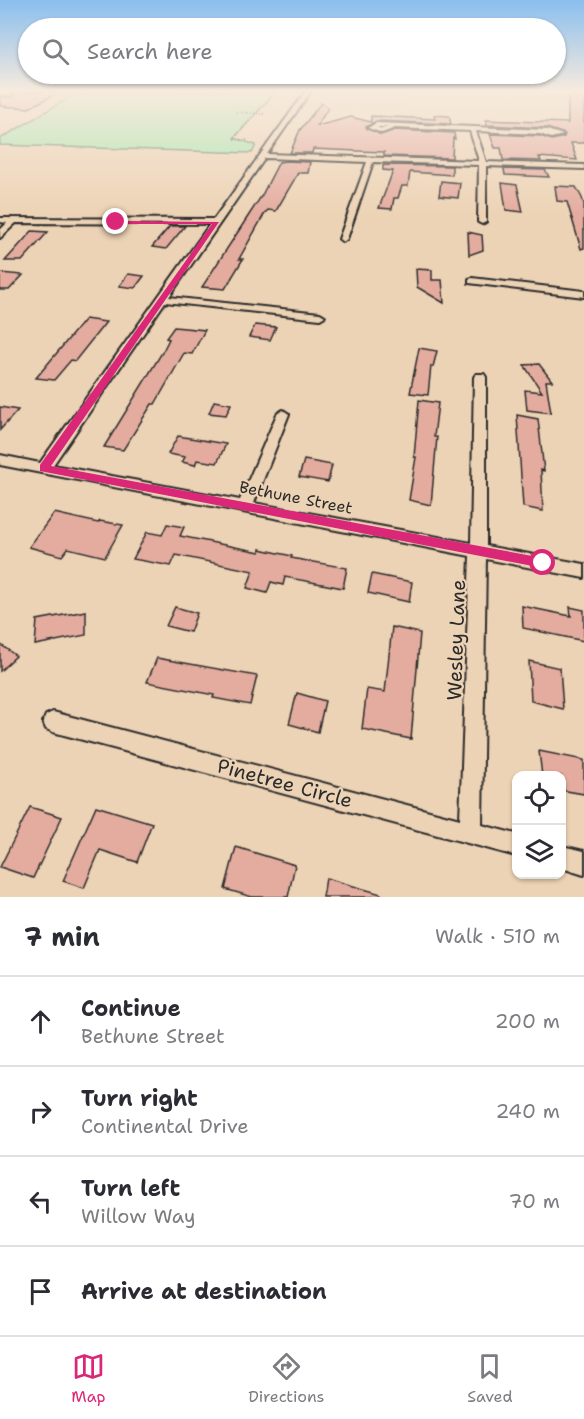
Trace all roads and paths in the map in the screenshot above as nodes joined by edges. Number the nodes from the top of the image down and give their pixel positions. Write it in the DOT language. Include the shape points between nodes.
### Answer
graph roads {
  1 [pos="239,133"];
  2 [pos="280,133"];
  3 [pos="474,133"];
  4 [pos="247,140"];
  5 [pos="264,156"];
  6 [pos="371,159"];
  7 [pos="483,163"];
  8 [pos="584,167"];
  9 [pos="0,220"];
  10 [pos="14,220"];
  11 [pos="216,222"];
  12 [pos="482,222"];
  13 [pos="0,235"];
  14 [pos="343,238"];
  15 [pos="472,282"];
  16 [pos="584,294"];
  17 [pos="162,299"];
  18 [pos="320,316"];
  19 [pos="480,377"];
  20 [pos="283,414"];
  21 [pos="0,460"];
  22 [pos="44,468"];
  23 [pos="245,506"];
  24 [pos="479,552"];
  25 [pos="584,571"];
  26 [pos="53,722"];
  27 [pos="471,833"];
  28 [pos="512,844"];
  29 [pos="566,858"];
  30 [pos="584,863"];
  1 -- 4 [label="path" via="234,139"];
  2 -- 5 [label="street"];
  3 -- 7 [label="street"];
  5 -- 6 [label="street"];
  5 -- 11 [label="street"];
  6 -- 7 [label="street"];
  6 -- 14 [label="street"];
  7 -- 8 [label="street"];
  7 -- 12 [label="street"];
  9 -- 10 [label="street"];
  10 -- 11 [label="street"];
  10 -- 13 [label="street"];
  11 -- 17 [label="street"];
  15 -- 16 [label="street"];
  17 -- 18 [label="street"];
  17 -- 22 [label="street"];
  19 -- 24 [label="street, Wesley Lane"];
  20 -- 23 [label="street"];
  21 -- 22 [label="street, Bethune Street"];
  22 -- 23 [label="street, Bethune Street"];
  23 -- 24 [label="street, Bethune Street"];
  24 -- 25 [label="street, Bethune Street"];
  24 -- 27 [label="street, Wesley Lane"];
  26 -- 27 [label="street, Pinetree Circle"];
  27 -- 28 [label="street, Pinetree Circle"];
  29 -- 30 [label="street"];
}
